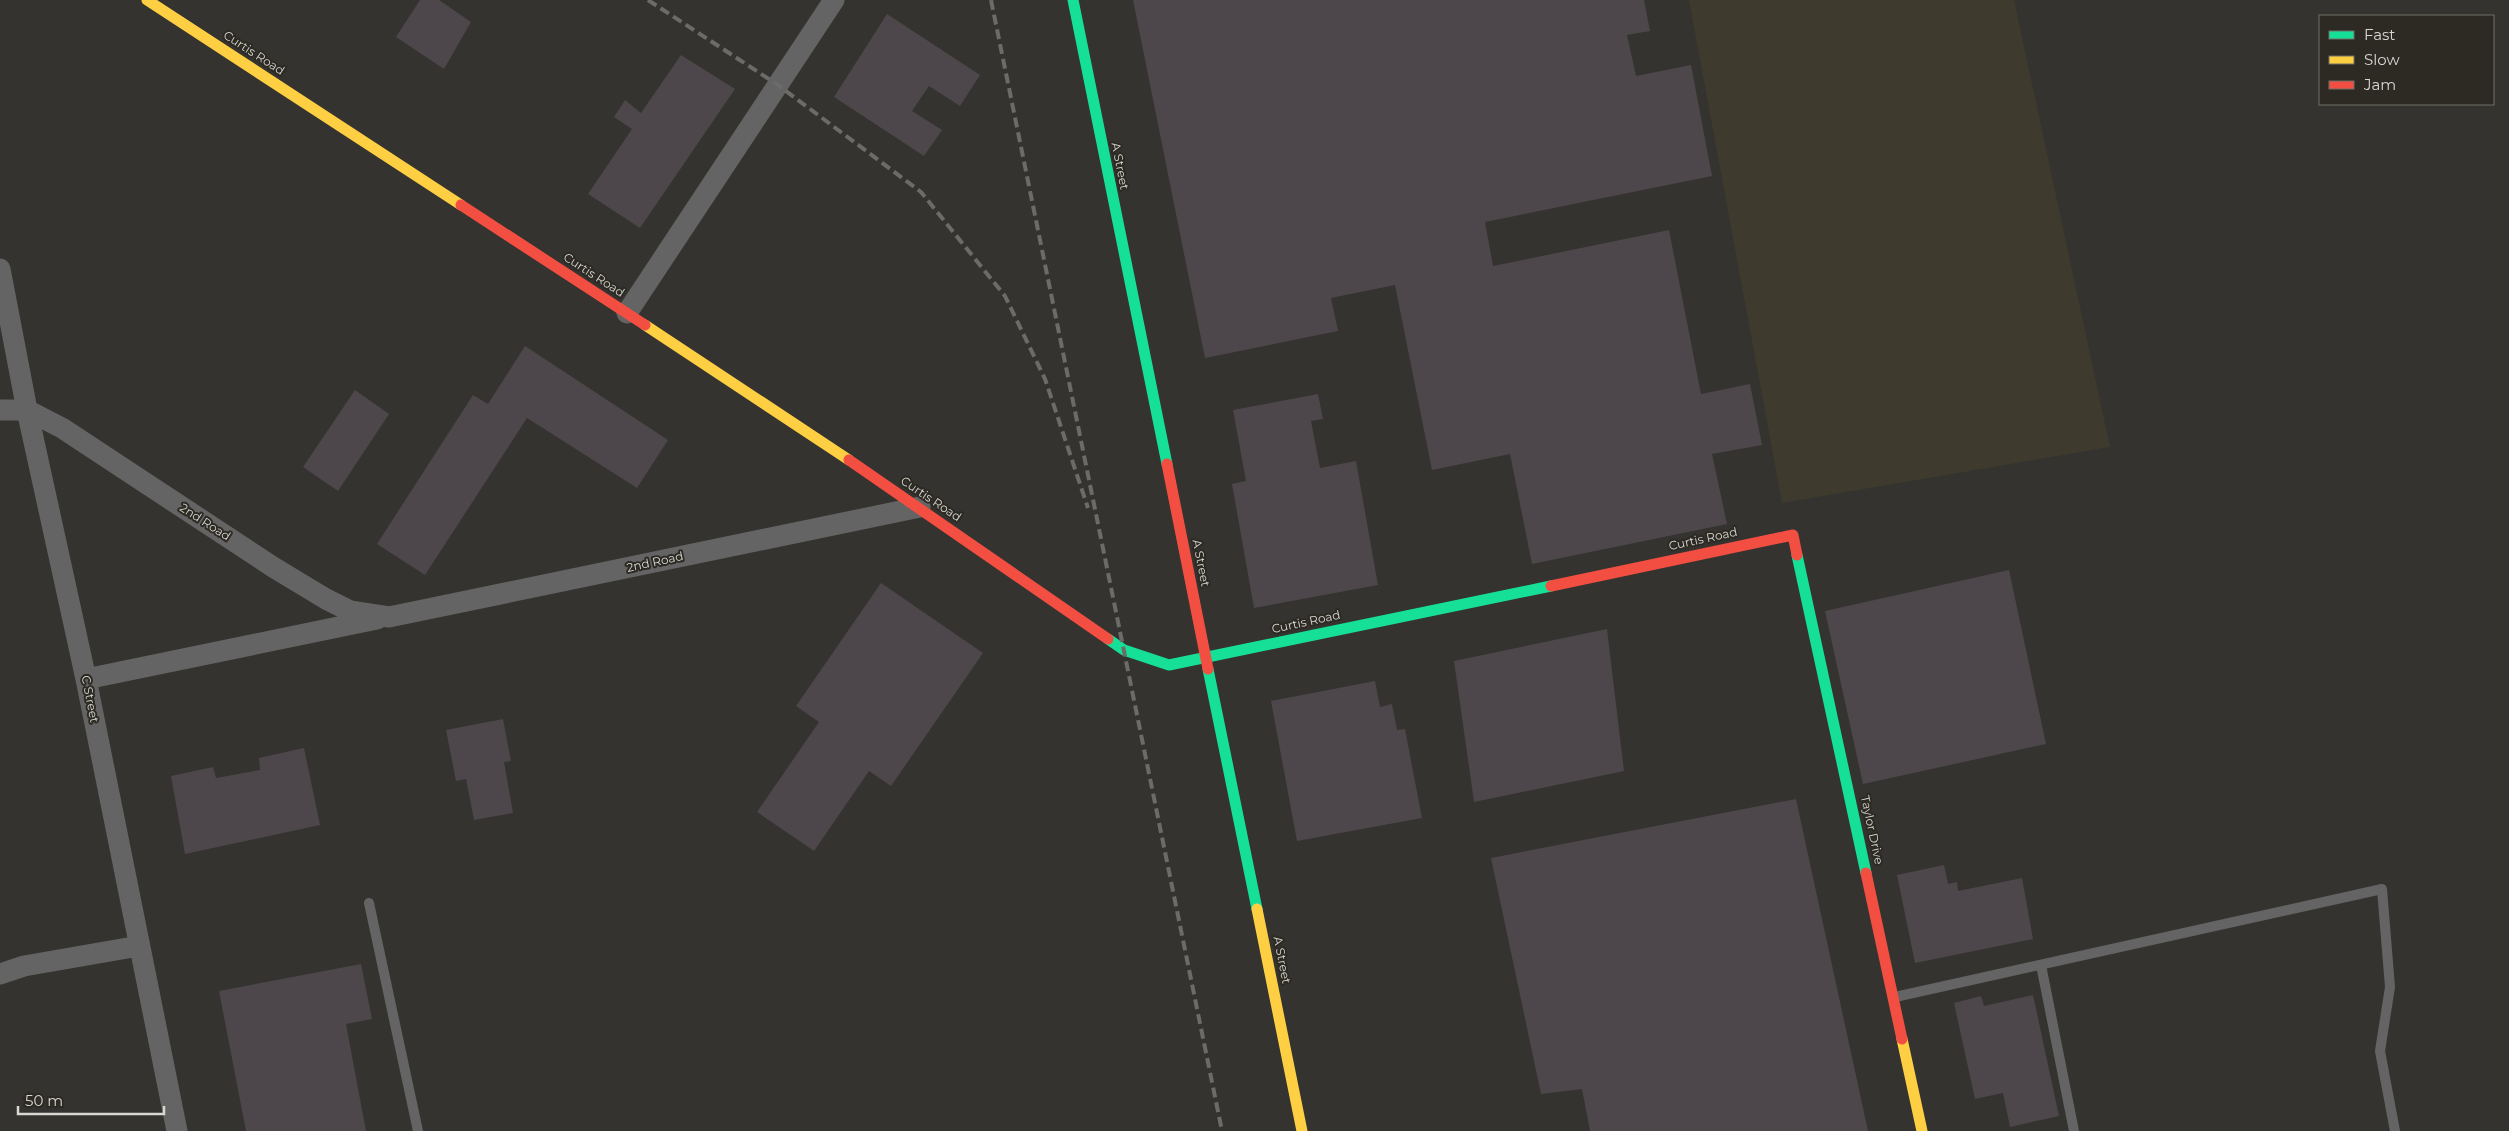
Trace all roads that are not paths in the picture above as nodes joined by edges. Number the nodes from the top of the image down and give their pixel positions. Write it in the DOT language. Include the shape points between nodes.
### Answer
graph roads {
  1 [pos="147,0"];
  2 [pos="834,0"];
  3 [pos="1073,0"];
  4 [pos="0,268"];
  5 [pos="627,313"];
  6 [pos="0,410"];
  7 [pos="27,410"];
  8 [pos="920,507"];
  9 [pos="1792,535"];
  10 [pos="390,617"];
  11 [pos="1206,658"];
  12 [pos="86,679"];
  13 [pos="369,903"];
  14 [pos="139,946"];
  15 [pos="2041,965"];
  16 [pos="0,974"];
  17 [pos="1895,997"];
  18 [pos="177,1131"];
  19 [pos="418,1131"];
  20 [pos="1302,1131"];
  21 [pos="1922,1131"];
  22 [pos="2074,1131"];
  23 [pos="2395,1131"];
  1 -- 5 [label="street, Curtis Road"];
  2 -- 5 [label="street"];
  3 -- 11 [label="street, A Street"];
  4 -- 7 [label="street, C Street"];
  5 -- 8 [label="street, Curtis Road"];
  6 -- 7 [label="street"];
  7 -- 10 [label="street, 2nd Road" via="62,428 326,599 350,611"];
  7 -- 12 [label="street, C Street"];
  8 -- 10 [label="street, 2nd Road"];
  8 -- 11 [label="street, Curtis Road" via="1124,650 1169,665"];
  9 -- 11 [label="street, Curtis Road"];
  9 -- 17 [label="street, Taylor Drive"];
  10 -- 12 [label="street, 2nd Road"];
  11 -- 20 [label="street, A Street"];
  12 -- 14 [label="street, C Street"];
  13 -- 19 [label="lane"];
  14 -- 16 [label="street" via="24,966"];
  14 -- 18 [label="street, C Street"];
  15 -- 17 [label="lane"];
  15 -- 22 [label="lane"];
  15 -- 23 [label="lane" via="2382,889 2390,987 2380,1051"];
  17 -- 21 [label="street, Taylor Drive"];
}
